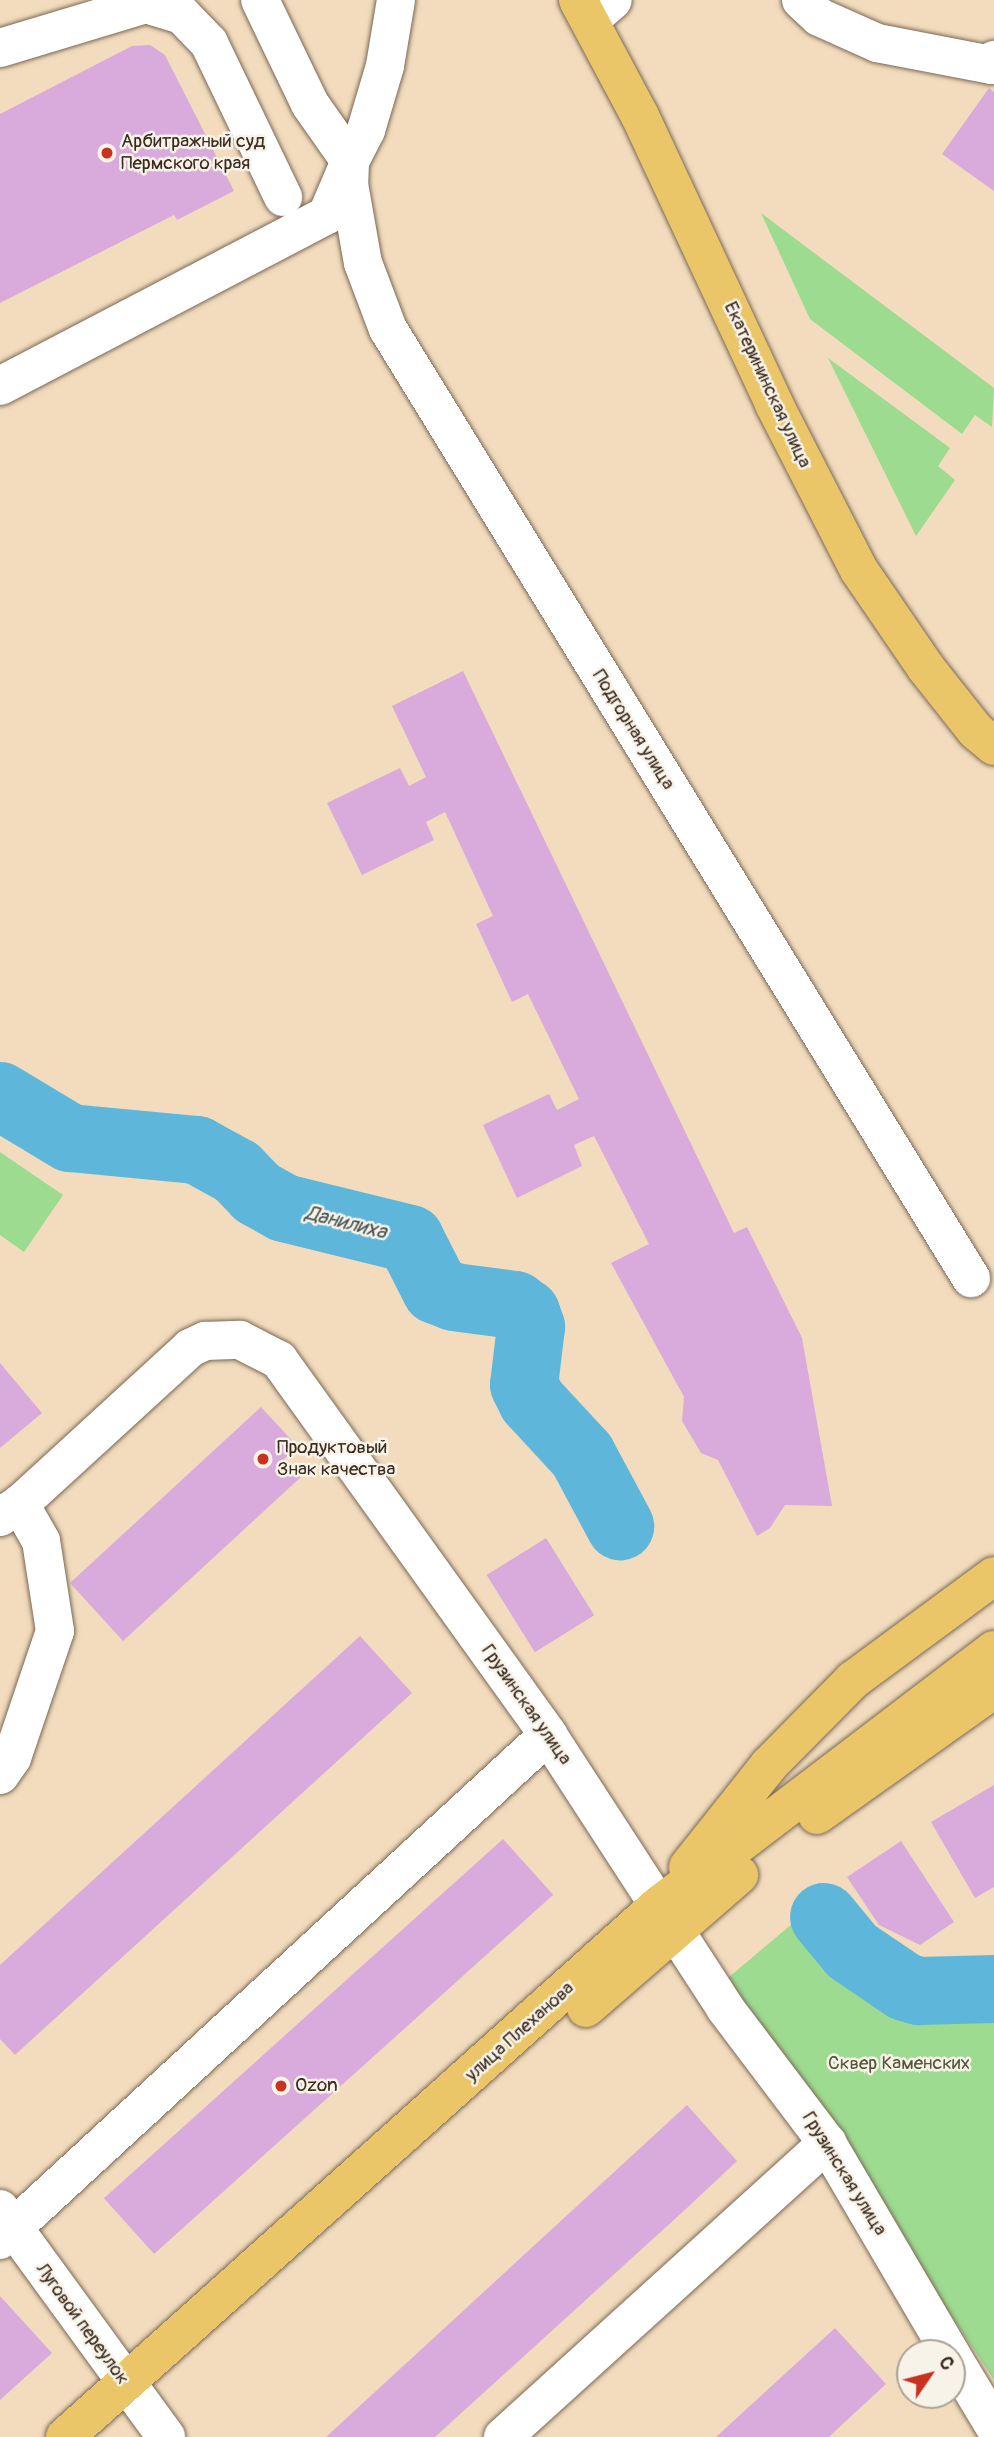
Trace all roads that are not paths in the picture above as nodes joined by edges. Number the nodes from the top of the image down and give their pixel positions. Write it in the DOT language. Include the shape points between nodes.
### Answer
graph roads {
  1 [pos="260,0"];
  2 [pos="396,0"];
  3 [pos="801,0"];
  4 [pos="594,7"];
  5 [pos="0,48"];
  6 [pos="994,60"];
  7 [pos="350,161"];
  8 [pos="283,197"];
  9 [pos="0,386"];
  10 [pos="988,731"];
  11 [pos="994,765"];
  12 [pos="971,1278"];
  13 [pos="10,1511"];
  14 [pos="994,1576"];
  15 [pos="994,1650"];
  16 [pos="994,1689"];
  17 [pos="548,1735"];
  18 [pos="0,1775"];
  19 [pos="667,1917"];
  20 [pos="827,2143"];
  21 [pos="4,2226"];
  22 [pos="942,2339"];
  23 [pos="966,2380"];
  24 [pos="123,2382"];
  25 [pos="994,2426"];
  26 [pos="65,2437"];
  27 [pos="166,2437"];
  28 [pos="503,2437"];
  1 -- 7 [label="street" via="310,104"];
  2 -- 7 [label="street, Подгорная улица" via="376,99"];
  3 -- 6 [label="street" via="819,17 877,43 990,65"];
  4 -- 10 [label="main road, Екатерининская улица" via="774,404 859,570"];
  5 -- 8 [label="street" via="146,4 182,15 209,43"];
  7 -- 9 [label="street" via="337,199 315,224"];
  7 -- 12 [label="street, Подгорная улица" via="349,184 363,263 388,329"];
  10 -- 11 [label="main road, Екатерининская улица"];
  13 -- 17 [label="street, Грузинская улица" via="190,1348 223,1339 260,1348 279,1360 294,1378"];
  13 -- 18 [label="street" via="41,1541 55,1631 12,1758"];
  14 -- 19 [label="main road" via="923,1624 809,1723 769,1765"];
  15 -- 19 [label="main road"];
  16 -- 19 [label="main road"];
  17 -- 19 [label="street, Грузинская улица"];
  17 -- 21 [label="street"];
  19 -- 20 [label="street, Грузинская улица" via="725,2008"];
  19 -- 24 [label="main road" via="453,2124 253,2271"];
  20 -- 22 [label="street, Грузинская улица"];
  20 -- 28 [label="street"];
  21 -- 24 [label="street, Луговой переулок"];
  23 -- 25 [label="street, Грузинская улица"];
  24 -- 26 [label="main road"];
  24 -- 27 [label="street, Луговой переулок"];
}
